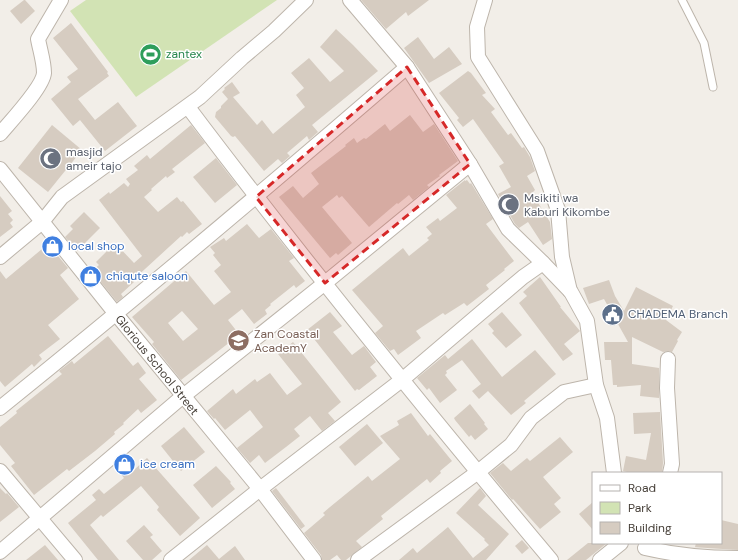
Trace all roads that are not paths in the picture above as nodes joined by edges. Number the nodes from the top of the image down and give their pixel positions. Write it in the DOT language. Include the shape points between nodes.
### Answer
graph roads {
  1 [pos="60,0"];
  2 [pos="306,0"];
  3 [pos="350,0"];
  4 [pos="485,0"];
  5 [pos="682,0"];
  6 [pos="407,67"];
  7 [pos="713,87"];
  8 [pos="188,107"];
  9 [pos="0,134"];
  10 [pos="470,164"];
  11 [pos="0,169"];
  12 [pos="256,197"];
  13 [pos="42,222"];
  14 [pos="0,257"];
  15 [pos="543,263"];
  16 [pos="325,283"];
  17 [pos="570,292"];
  18 [pos="116,314"];
  19 [pos="668,359"];
  20 [pos="403,379"];
  21 [pos="596,385"];
  22 [pos="182,396"];
  23 [pos="0,408"];
  24 [pos="0,471"];
  25 [pos="478,472"];
  26 [pos="614,472"];
  27 [pos="670,472"];
  28 [pos="260,490"];
  29 [pos="39,517"];
  30 [pos="620,544"];
  31 [pos="646,548"];
  32 [pos="0,552"];
  33 [pos="738,558"];
  34 [pos="74,560"];
  35 [pos="171,560"];
  36 [pos="314,560"];
  37 [pos="358,560"];
  38 [pos="551,560"];
  39 [pos="600,560"];
  1 -- 9 [label="street" via="38,40 44,75 38,87"];
  2 -- 8 [label="street"];
  3 -- 6 [label="street"];
  4 -- 17 [label="street" via="477,27 478,57 538,151 558,210 562,257"];
  5 -- 7 [label="lane" via="704,43"];
  6 -- 10 [label="street"];
  6 -- 12 [label="street"];
  8 -- 12 [label="street"];
  8 -- 13 [label="street" via="62,197"];
  10 -- 15 [label="street" via="508,229"];
  10 -- 16 [label="street"];
  11 -- 13 [label="street, Glorious School Street"];
  12 -- 16 [label="street"];
  12 -- 18 [label="street"];
  13 -- 14 [label="street"];
  13 -- 18 [label="street, Glorious School Street"];
  15 -- 17 [label="street"];
  15 -- 20 [label="street"];
  16 -- 20 [label="street"];
  16 -- 22 [label="street"];
  17 -- 21 [label="street" via="587,321"];
  18 -- 22 [label="street, Glorious School Street"];
  18 -- 23 [label="street"];
  19 -- 27 [label="street"];
  20 -- 25 [label="street"];
  20 -- 28 [label="street"];
  21 -- 25 [label="street" via="564,392 531,418 512,445"];
  21 -- 26 [label="street" via="606,418"];
  22 -- 28 [label="street, Glorious School Street"];
  22 -- 29 [label="street"];
  24 -- 29 [label="street"];
  25 -- 37 [label="street"];
  25 -- 38 [label="street"];
  28 -- 35 [label="street"];
  28 -- 36 [label="street, Glorious School Street"];
  29 -- 32 [label="street"];
  29 -- 34 [label="street"];
  30 -- 39 [label="street"];
  31 -- 33 [label="street" via="671,554"];
}
